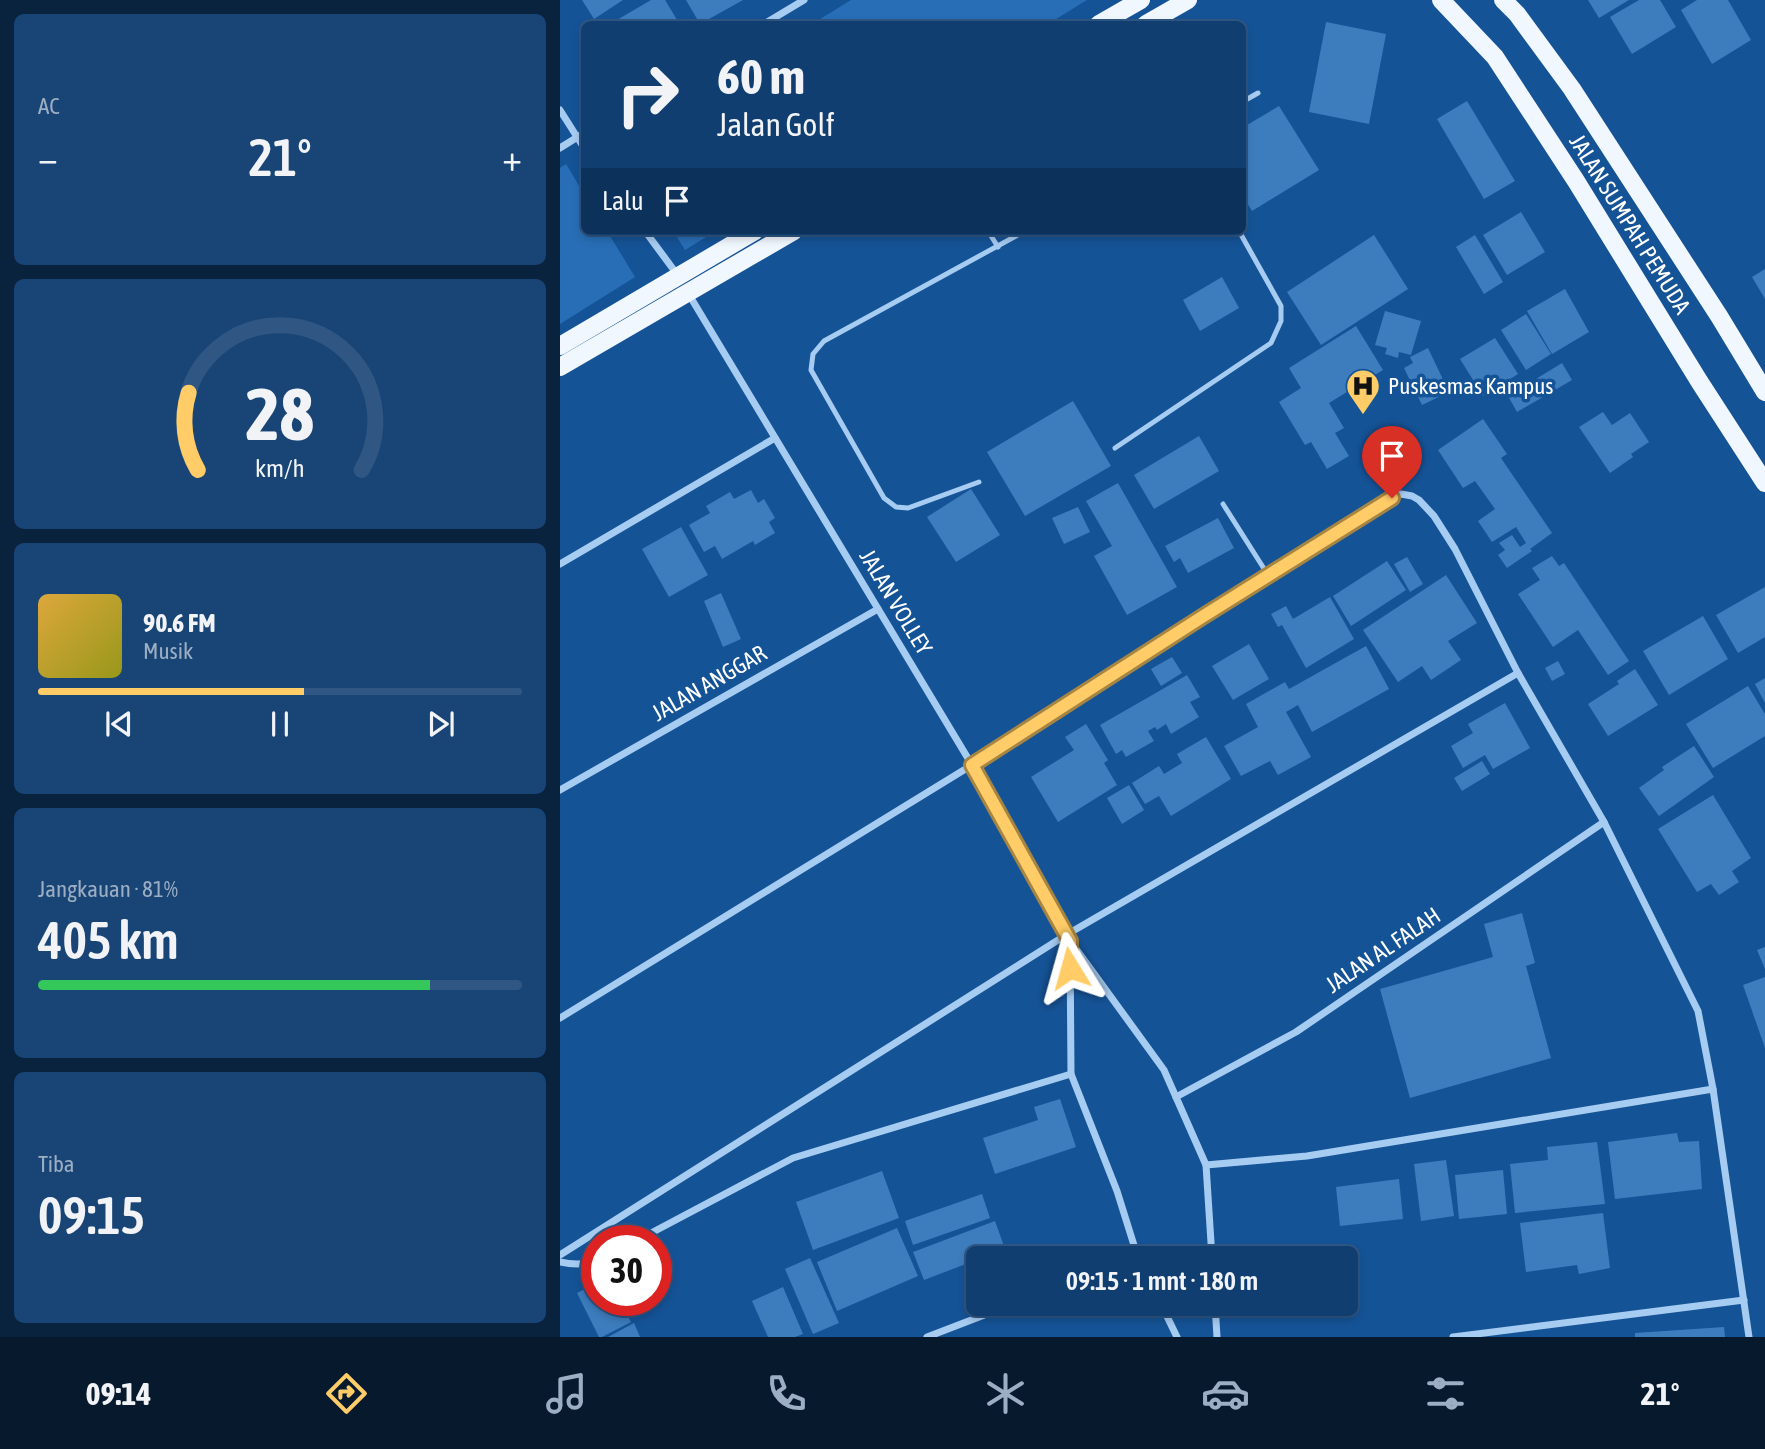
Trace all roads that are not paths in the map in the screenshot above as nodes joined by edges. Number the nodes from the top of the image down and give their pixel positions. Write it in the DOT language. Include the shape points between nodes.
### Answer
graph roads {
  1 [pos="804,0"];
  2 [pos="1188,0"];
  3 [pos="1441,0"];
  4 [pos="1503,0"];
  5 [pos="1135,1"];
  6 [pos="769,21"];
  7 [pos="1104,21"];
  8 [pos="1145,21"];
  9 [pos="1151,21"];
  10 [pos="1258,93"];
  11 [pos="1246,100"];
  12 [pos="560,110"];
  13 [pos="581,135"];
  14 [pos="577,138"];
  15 [pos="581,144"];
  16 [pos="560,148"];
  17 [pos="648,235"];
  18 [pos="748,235"];
  19 [pos="787,235"];
  20 [pos="990,235"];
  21 [pos="1018,235"];
  22 [pos="1242,235"];
  23 [pos="998,247"];
  24 [pos="679,277"];
  25 [pos="688,293"];
  26 [pos="560,346"];
  27 [pos="560,367"];
  28 [pos="1765,392"];
  29 [pos="775,438"];
  30 [pos="1115,448"];
  31 [pos="979,482"];
  32 [pos="1765,483"];
  33 [pos="1223,503"];
  34 [pos="560,564"];
  35 [pos="1268,576"];
  36 [pos="878,609"];
  37 [pos="1518,673"];
  38 [pos="972,765"];
  39 [pos="560,790"];
  40 [pos="1604,822"];
  41 [pos="1068,938"];
  42 [pos="560,1018"];
  43 [pos="1071,1074"];
  44 [pos="1713,1089"];
  45 [pos="1176,1097"];
  46 [pos="1206,1165"];
  47 [pos="666,1225"];
  48 [pos="1132,1246"];
  49 [pos="1211,1246"];
  50 [pos="560,1255"];
  51 [pos="560,1262"];
  52 [pos="581,1264"];
  53 [pos="1744,1300"];
  54 [pos="982,1316"];
  55 [pos="1167,1316"];
  56 [pos="1215,1316"];
  57 [pos="927,1337"];
  58 [pos="1177,1337"];
  59 [pos="1217,1337"];
  60 [pos="1453,1337"];
  61 [pos="1749,1337"];
  1 -- 6 [label="street"];
  2 -- 9 [label="main road"];
  3 -- 32 [label="main road, JALAN SUMPAH PEMUDA" via="1495,57"];
  4 -- 28 [label="main road, JALAN SUMPAH PEMUDA" via="1572,89"];
  5 -- 7 [label="main road"];
  5 -- 8 [label="street"];
  10 -- 11 [label="lane"];
  12 -- 14 [label="street"];
  13 -- 14 [label="street"];
  14 -- 15 [label="street"];
  14 -- 16 [label="street"];
  17 -- 24 [label="street, JALAN VOLLEY"];
  18 -- 24 [label="main road"];
  19 -- 25 [label="main road"];
  20 -- 23 [label="lane"];
  21 -- 23 [label="lane"];
  22 -- 30 [label="lane" via="1281,306 1281,321 1271,343"];
  23 -- 31 [label="lane" via="824,341 813,354 811,370 884,498 896,507 908,508"];
  24 -- 25 [label="street, JALAN VOLLEY"];
  24 -- 26 [label="main road"];
  25 -- 27 [label="main road"];
  25 -- 29 [label="street, JALAN VOLLEY"];
  29 -- 34 [label="street"];
  29 -- 36 [label="street, JALAN VOLLEY"];
  33 -- 35 [label="lane"];
  35 -- 37 [label="street" via="1392,498 1409,495 1434,516 1455,548"];
  35 -- 38 [label="street"];
  36 -- 38 [label="street, JALAN VOLLEY"];
  36 -- 39 [label="street, JALAN ANGGAR"];
  37 -- 40 [label="street"];
  37 -- 41 [label="street"];
  38 -- 41 [label="street, JALAN VOLLEY"];
  38 -- 42 [label="street"];
  40 -- 44 [label="street" via="1698,1011"];
  40 -- 45 [label="street, JALAN AL FALAH" via="1296,1032"];
  41 -- 43 [label="street"];
  41 -- 45 [label="street, JALAN VOLLEY" via="1164,1070"];
  41 -- 50 [label="street"];
  43 -- 47 [label="street" via="793,1158"];
  43 -- 48 [label="street" via="1117,1191"];
  44 -- 46 [label="street" via="1307,1156"];
  44 -- 53 [label="street"];
  45 -- 46 [label="street, JALAN VOLLEY"];
  46 -- 49 [label="street"];
  51 -- 52 [label="street"];
  53 -- 60 [label="street"];
  53 -- 61 [label="street"];
  54 -- 57 [label="street"];
  55 -- 58 [label="street"];
  56 -- 59 [label="street"];
}
